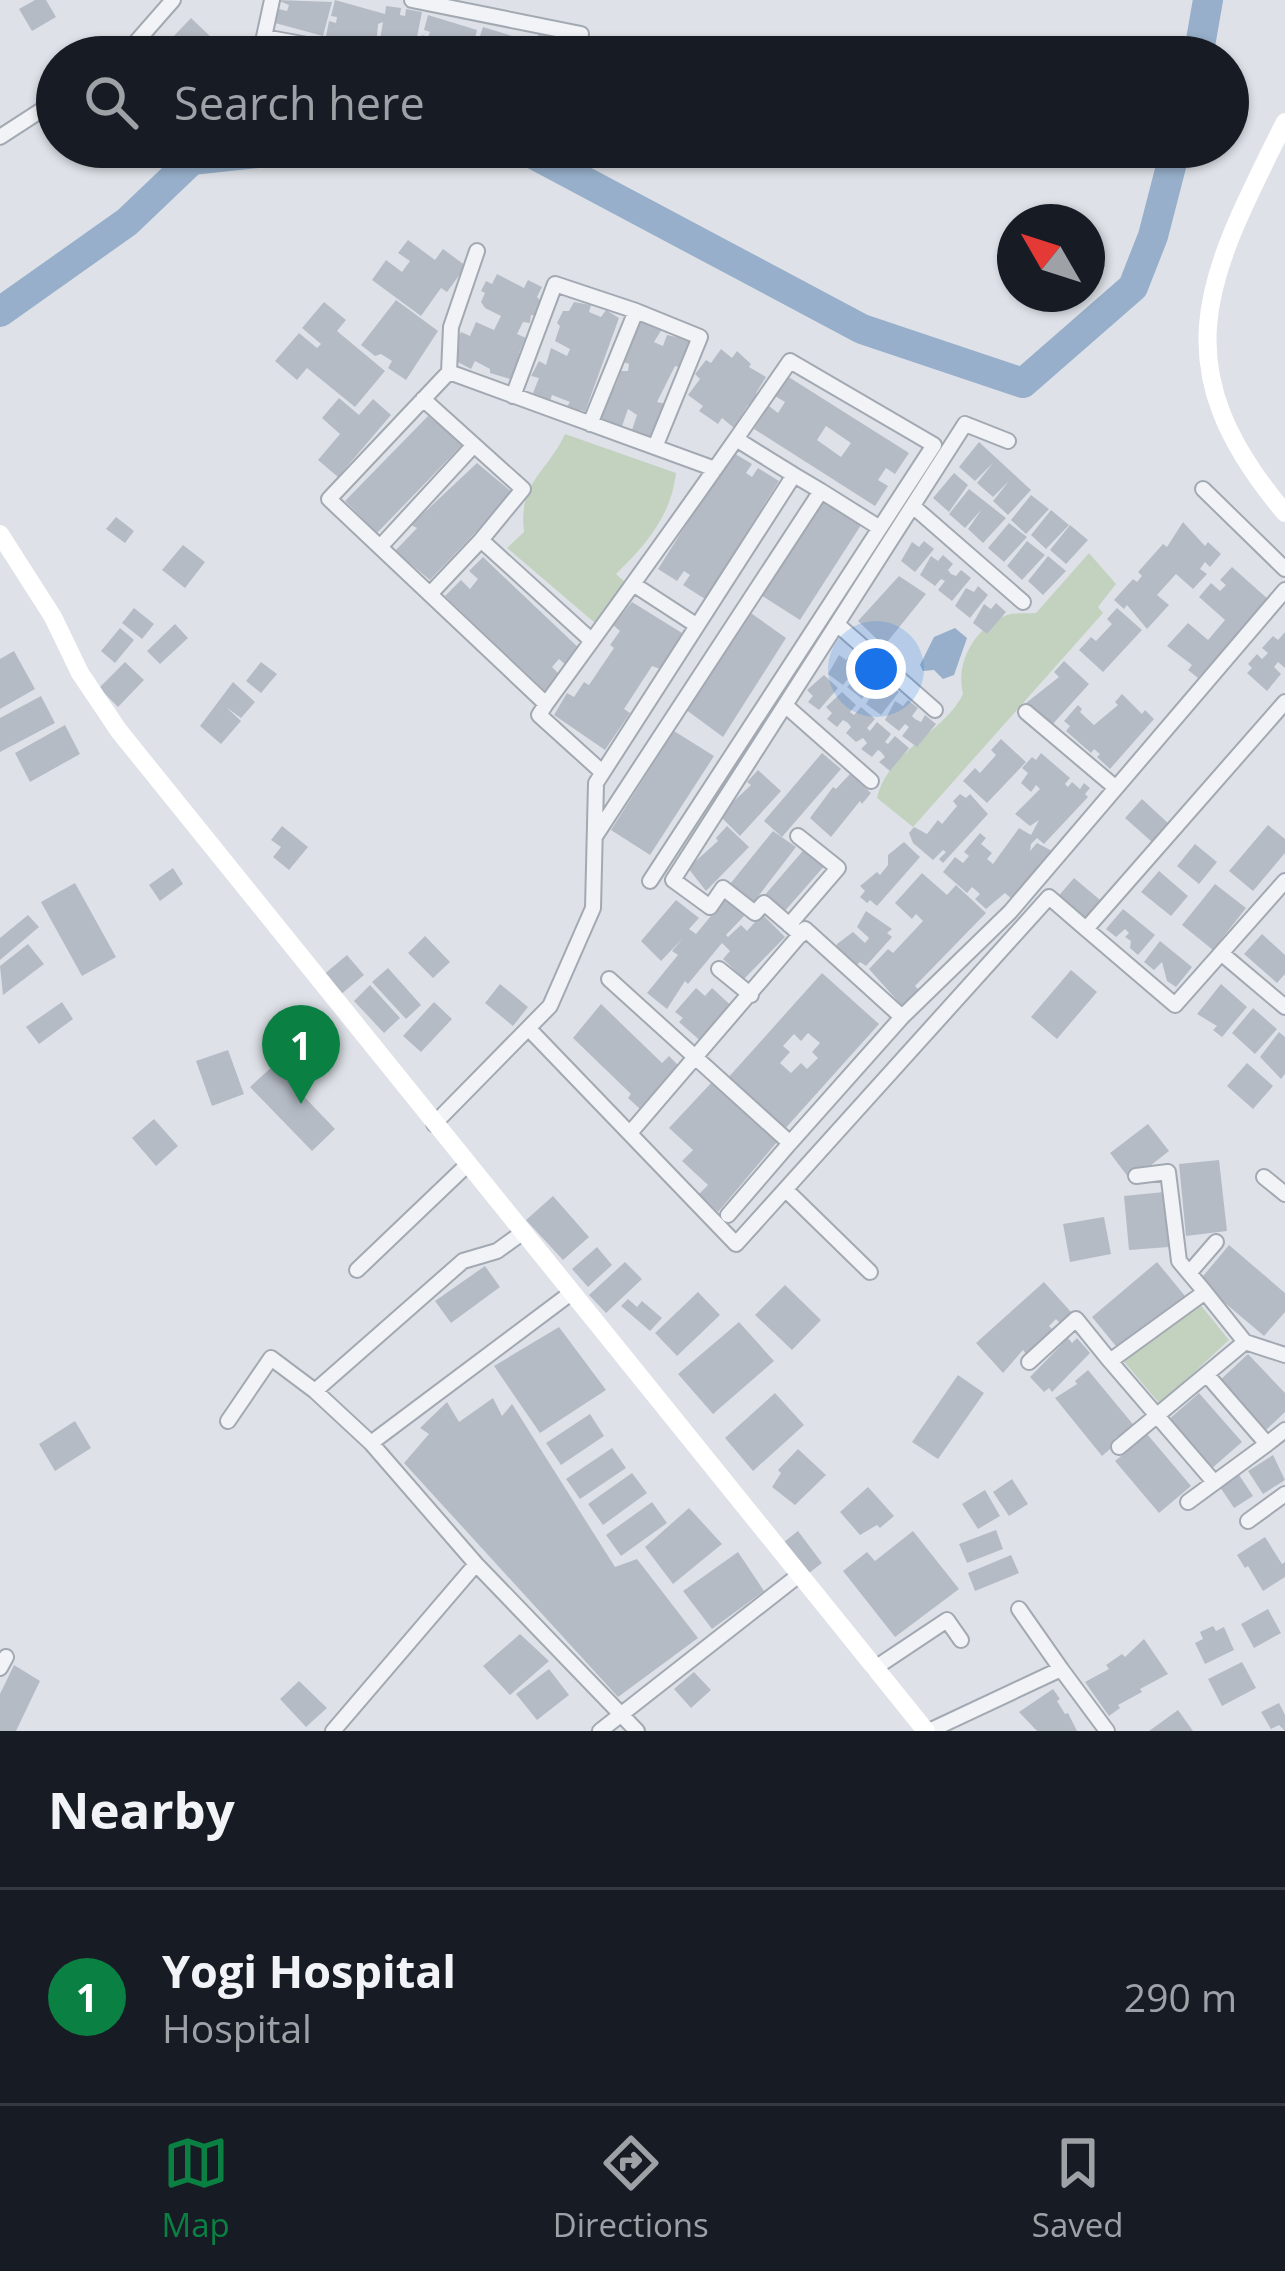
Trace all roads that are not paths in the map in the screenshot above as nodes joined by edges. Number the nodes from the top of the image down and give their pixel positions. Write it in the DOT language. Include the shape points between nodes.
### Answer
graph roads {
  1 [pos="173,0"];
  2 [pos="272,0"];
  3 [pos="412,0"];
  4 [pos="580,34"];
  5 [pos="141,36"];
  6 [pos="264,36"];
  7 [pos="36,114"];
  8 [pos="1285,122"];
  9 [pos="0,137"];
  10 [pos="477,251"];
  11 [pos="636,311"];
  12 [pos="449,372"];
  13 [pos="513,396"];
  14 [pos="423,399"];
  15 [pos="590,424"];
  16 [pos="736,439"];
  17 [pos="1008,441"];
  18 [pos="474,445"];
  19 [pos="655,448"];
  20 [pos="715,470"];
  21 [pos="794,475"];
  22 [pos="1202,489"];
  23 [pos="821,491"];
  24 [pos="915,508"];
  25 [pos="1285,513"];
  26 [pos="880,528"];
  27 [pos="0,534"];
  28 [pos="481,540"];
  29 [pos="380,547"];
  30 [pos="1285,569"];
  31 [pos="633,584"];
  32 [pos="1285,590"];
  33 [pos="430,594"];
  34 [pos="1023,602"];
  35 [pos="696,625"];
  36 [pos="838,625"];
  37 [pos="592,640"];
  38 [pos="546,704"];
  39 [pos="786,706"];
  40 [pos="1283,708"];
  41 [pos="935,710"];
  42 [pos="1026,712"];
  43 [pos="602,772"];
  44 [pos="871,782"];
  45 [pos="1116,788"];
  46 [pos="797,836"];
  47 [pos="593,839"];
  48 [pos="650,880"];
  49 [pos="1284,884"];
  50 [pos="1085,929"];
  51 [pos="795,930"];
  52 [pos="1220,953"];
  53 [pos="719,969"];
  54 [pos="609,979"];
  55 [pos="751,995"];
  56 [pos="1285,1007"];
  57 [pos="902,1017"];
  58 [pos="529,1029"];
  59 [pos="696,1058"];
  60 [pos="434,1124"];
  61 [pos="630,1133"];
  62 [pos="790,1143"];
  63 [pos="467,1165"];
  64 [pos="1136,1176"];
  65 [pos="1264,1177"];
  66 [pos="786,1190"];
  67 [pos="1285,1194"];
  68 [pos="728,1215"];
  69 [pos="523,1233"];
  70 [pos="1216,1242"];
  71 [pos="357,1270"];
  72 [pos="1190,1271"];
  73 [pos="870,1273"];
  74 [pos="1205,1292"];
  75 [pos="571,1293"];
  76 [pos="1245,1342"];
  77 [pos="1285,1354"];
  78 [pos="1109,1361"];
  79 [pos="1030,1362"];
  80 [pos="1207,1375"];
  81 [pos="315,1391"];
  82 [pos="1156,1417"];
  83 [pos="229,1420"];
  84 [pos="1285,1430"];
  85 [pos="371,1443"];
  86 [pos="1267,1444"];
  87 [pos="1120,1448"];
  88 [pos="1214,1482"];
  89 [pos="1285,1493"];
  90 [pos="1188,1502"];
  91 [pos="1248,1521"];
  92 [pos="476,1564"];
  93 [pos="799,1575"];
  94 [pos="1019,1609"];
  95 [pos="961,1640"];
  96 [pos="875,1668"];
  97 [pos="1061,1669"];
  98 [pos="620,1715"];
  99 [pos="333,1731"];
  100 [pos="600,1731"];
  101 [pos="638,1731"];
  102 [pos="927,1731"];
  103 [pos="1107,1731"];
  1 -- 5 [label="street"];
  2 -- 6 [label="street"];
  3 -- 4 [label="street"];
  7 -- 9 [label="street"];
  8 -- 25 [label="main road" via="1235,221 1205,342 1224,421"];
  10 -- 12 [label="street" via="451,327"];
  11 -- 13 [label="street" via="555,284"];
  11 -- 15 [label="street"];
  11 -- 19 [label="street" via="700,337"];
  12 -- 13 [label="street"];
  12 -- 14 [label="street"];
  13 -- 15 [label="street"];
  14 -- 18 [label="street"];
  14 -- 29 [label="street" via="329,499"];
  15 -- 19 [label="street"];
  16 -- 20 [label="street"];
  16 -- 21 [label="street"];
  16 -- 26 [label="street" via="790,361 934,445"];
  17 -- 24 [label="street" via="965,424"];
  18 -- 28 [label="street" via="523,489"];
  18 -- 29 [label="street"];
  19 -- 20 [label="street"];
  20 -- 31 [label="street"];
  21 -- 23 [label="street"];
  21 -- 35 [label="street"];
  22 -- 30 [label="street"];
  23 -- 26 [label="street"];
  23 -- 47 [label="street"];
  24 -- 34 [label="street"];
  24 -- 36 [label="street"];
  26 -- 48 [label="street"];
  27 -- 60 [label="main road" via="119,731"];
  28 -- 33 [label="street"];
  28 -- 37 [label="street"];
  29 -- 33 [label="street"];
  31 -- 35 [label="street"];
  31 -- 37 [label="street"];
  32 -- 45 [label="street"];
  33 -- 38 [label="street"];
  35 -- 43 [label="street"];
  36 -- 39 [label="street"];
  36 -- 41 [label="street"];
  37 -- 38 [label="street"];
  38 -- 43 [label="street" via="538,715"];
  39 -- 44 [label="street"];
  39 -- 51 [label="street" via="673,880 710,907 723,888 755,913 764,903"];
  40 -- 50 [label="street"];
  42 -- 45 [label="street"];
  43 -- 47 [label="street"];
  45 -- 57 [label="street" via="1010,912"];
  46 -- 51 [label="street" via="838,868"];
  47 -- 58 [label="street" via="593,908 550,1006"];
  49 -- 52 [label="street"];
  50 -- 52 [label="street" via="1175,1005"];
  50 -- 66 [label="street" via="1049,897"];
  51 -- 55 [label="street"];
  51 -- 57 [label="street" via="805,929"];
  52 -- 56 [label="street"];
  53 -- 55 [label="street"];
  54 -- 59 [label="street"];
  55 -- 59 [label="street"];
  57 -- 62 [label="street"];
  58 -- 60 [label="street"];
  58 -- 61 [label="street"];
  59 -- 61 [label="street"];
  59 -- 62 [label="street"];
  60 -- 63 [label="main road"];
  61 -- 66 [label="street" via="736,1244"];
  62 -- 68 [label="street"];
  63 -- 69 [label="main road"];
  63 -- 71 [label="street"];
  64 -- 72 [label="street" via="1168,1172 1179,1261"];
  65 -- 67 [label="street"];
  66 -- 73 [label="street"];
  69 -- 75 [label="main road"];
  69 -- 81 [label="street" via="463,1261"];
  70 -- 72 [label="street"];
  72 -- 74 [label="street"];
  74 -- 76 [label="street"];
  74 -- 78 [label="street"];
  75 -- 85 [label="street"];
  75 -- 93 [label="main road"];
  76 -- 77 [label="street"];
  76 -- 80 [label="street"];
  78 -- 79 [label="street" via="1076,1319"];
  78 -- 82 [label="street"];
  80 -- 82 [label="street"];
  80 -- 86 [label="street"];
  81 -- 83 [label="street" via="271,1358"];
  81 -- 85 [label="street"];
  82 -- 87 [label="street"];
  82 -- 88 [label="street"];
  84 -- 86 [label="street"];
  85 -- 92 [label="street"];
  86 -- 88 [label="street"];
  88 -- 90 [label="street"];
  89 -- 91 [label="street"];
  92 -- 98 [label="street"];
  92 -- 99 [label="street"];
  93 -- 96 [label="main road"];
  93 -- 98 [label="street"];
  94 -- 97 [label="street"];
  95 -- 96 [label="street" via="947,1620"];
  96 -- 102 [label="main road"];
  97 -- 102 [label="street"];
  97 -- 103 [label="street"];
  98 -- 100 [label="street"];
  98 -- 101 [label="street"];
}
